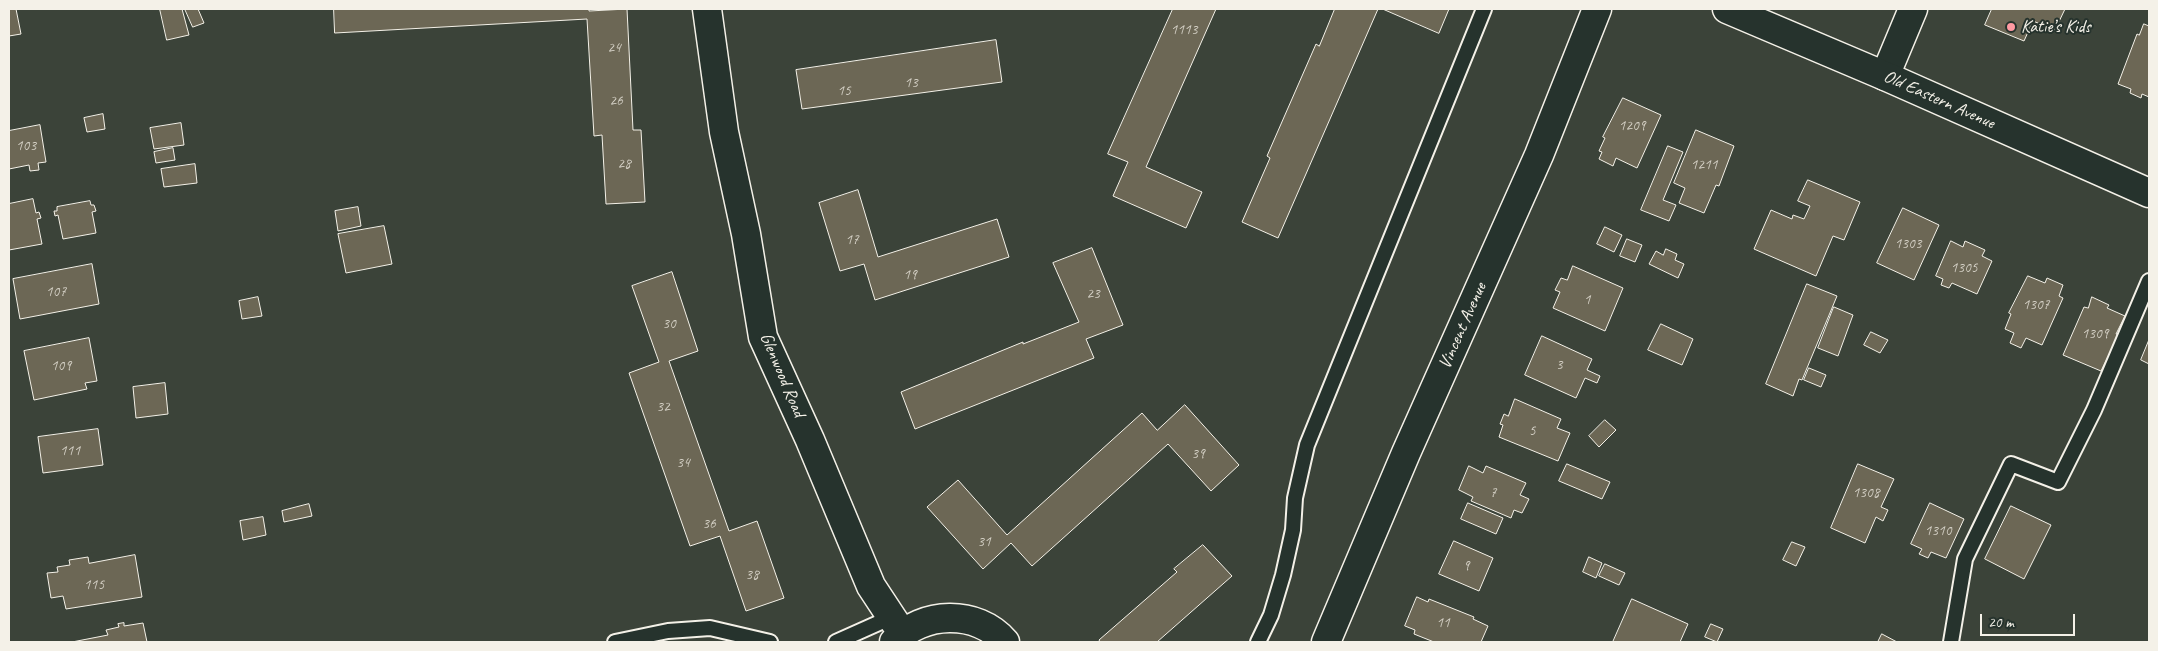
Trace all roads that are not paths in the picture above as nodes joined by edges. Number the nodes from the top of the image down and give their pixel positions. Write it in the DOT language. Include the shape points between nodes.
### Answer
graph roads {
  1 [pos="707,9"];
  2 [pos="1484,9"];
  3 [pos="1598,9"];
  4 [pos="1727,9"];
  5 [pos="1913,9"];
  6 [pos="1885,76"];
  7 [pos="2149,194"];
  8 [pos="2149,281"];
  9 [pos="896,631"];
  10 [pos="615,642"];
  11 [pos="770,642"];
  12 [pos="836,642"];
  13 [pos="1005,642"];
  14 [pos="1258,642"];
  15 [pos="1326,642"];
  16 [pos="1951,642"];
  1 -- 9 [label="street, Glenwood Road" via="724,132 746,234 763,337 871,586"];
  2 -- 14 [label="lane" via="1307,446 1283,575 1271,615"];
  3 -- 15 [label="street, Vincent Avenue" via="1539,155"];
  4 -- 6 [label="street, Old Eastern Avenue"];
  5 -- 6 [label="street"];
  6 -- 7 [label="street, Old Eastern Avenue"];
  8 -- 16 [label="lane" via="2094,410 2058,482 2012,464 1965,559"];
  9 -- 12 [label="lane"];
  9 -- 13 [label="street" via="925,621 951,617 976,622"];
  10 -- 11 [label="lane" via="710,628"];
}
